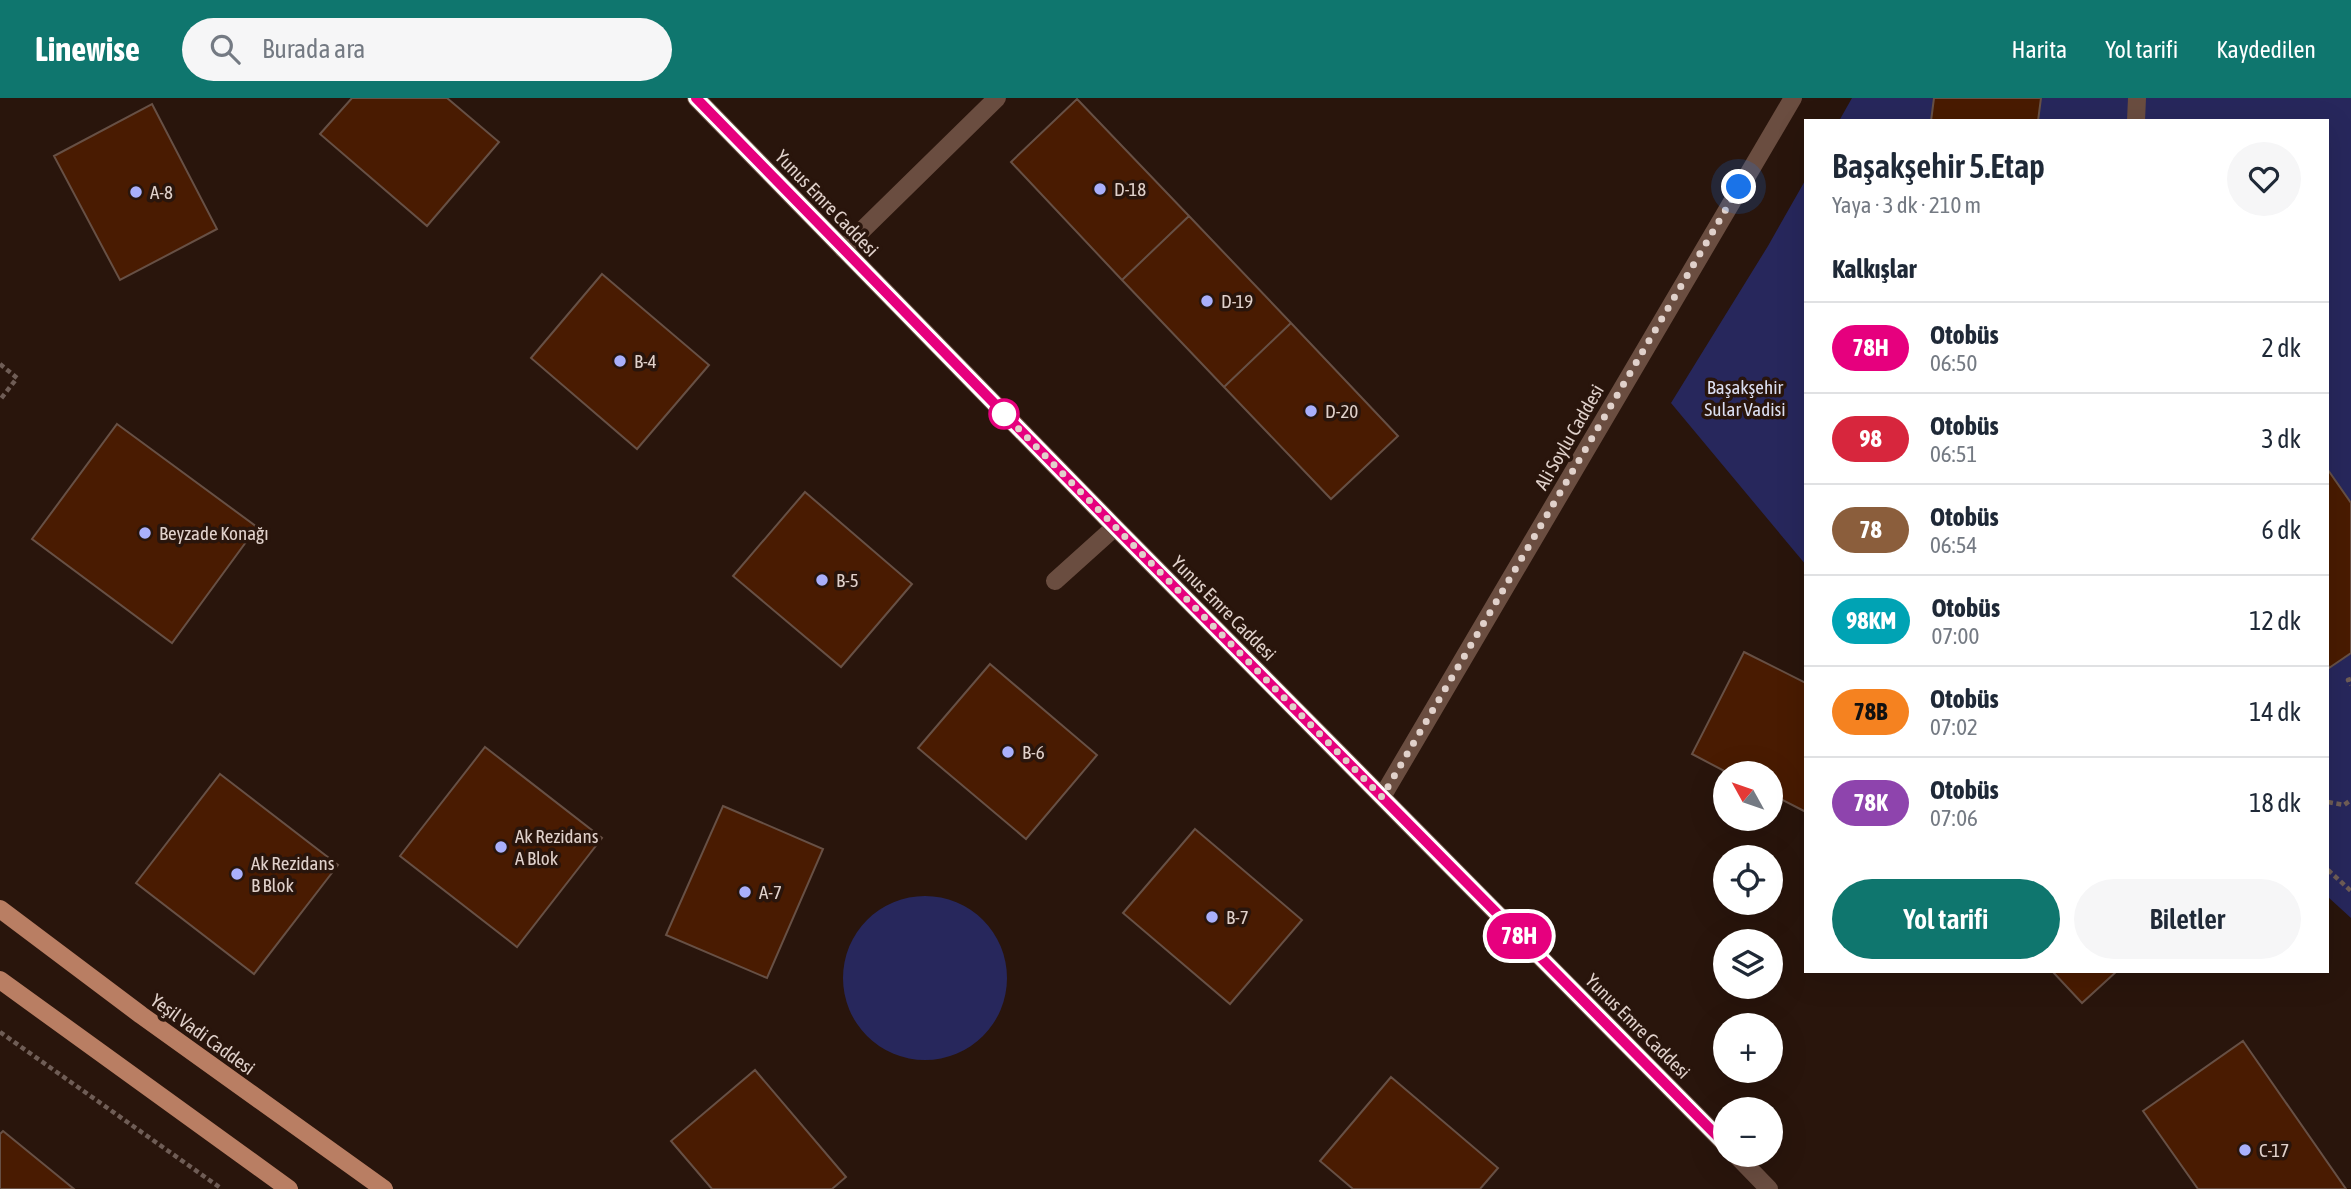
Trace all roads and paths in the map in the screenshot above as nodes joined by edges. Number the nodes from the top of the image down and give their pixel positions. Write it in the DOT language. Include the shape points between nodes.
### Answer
graph roads {
  1 [pos="696,98"];
  2 [pos="997,98"];
  3 [pos="1793,98"];
  4 [pos="2137,98"];
  5 [pos="2136,119"];
  6 [pos="843,249"];
  7 [pos="0,364"];
  8 [pos="0,400"];
  9 [pos="1115,527"];
  10 [pos="1055,581"];
  11 [pos="2351,679"];
  12 [pos="2351,685"];
  13 [pos="1382,797"];
  14 [pos="2351,800"];
  15 [pos="2329,802"];
  16 [pos="2329,871"];
  17 [pos="2351,891"];
  18 [pos="0,909"];
  19 [pos="0,980"];
  20 [pos="0,1032"];
  21 [pos="1713,1132"];
  22 [pos="1748,1167"];
  23 [pos="222,1189"];
  24 [pos="289,1189"];
  25 [pos="384,1189"];
  26 [pos="1769,1189"];
  1 -- 6 [label="street, Yunus Emre Caddesi"];
  2 -- 6 [label="street"];
  3 -- 13 [label="street, Ali Soylu Caddesi"];
  4 -- 5 [label="street"];
  6 -- 9 [label="street, Yunus Emre Caddesi"];
  7 -- 8 [label="path" via="17,378"];
  9 -- 10 [label="street"];
  9 -- 13 [label="street, Yunus Emre Caddesi"];
  11 -- 12 [label="path"];
  13 -- 21 [label="street, Yunus Emre Caddesi"];
  14 -- 15 [label="path" via="2344,805"];
  16 -- 17 [label="path"];
  18 -- 25 [label="main road, Yeşil Vadi Caddesi"];
  19 -- 24 [label="main road"];
  20 -- 23 [label="path"];
  22 -- 26 [label="street"];
}
